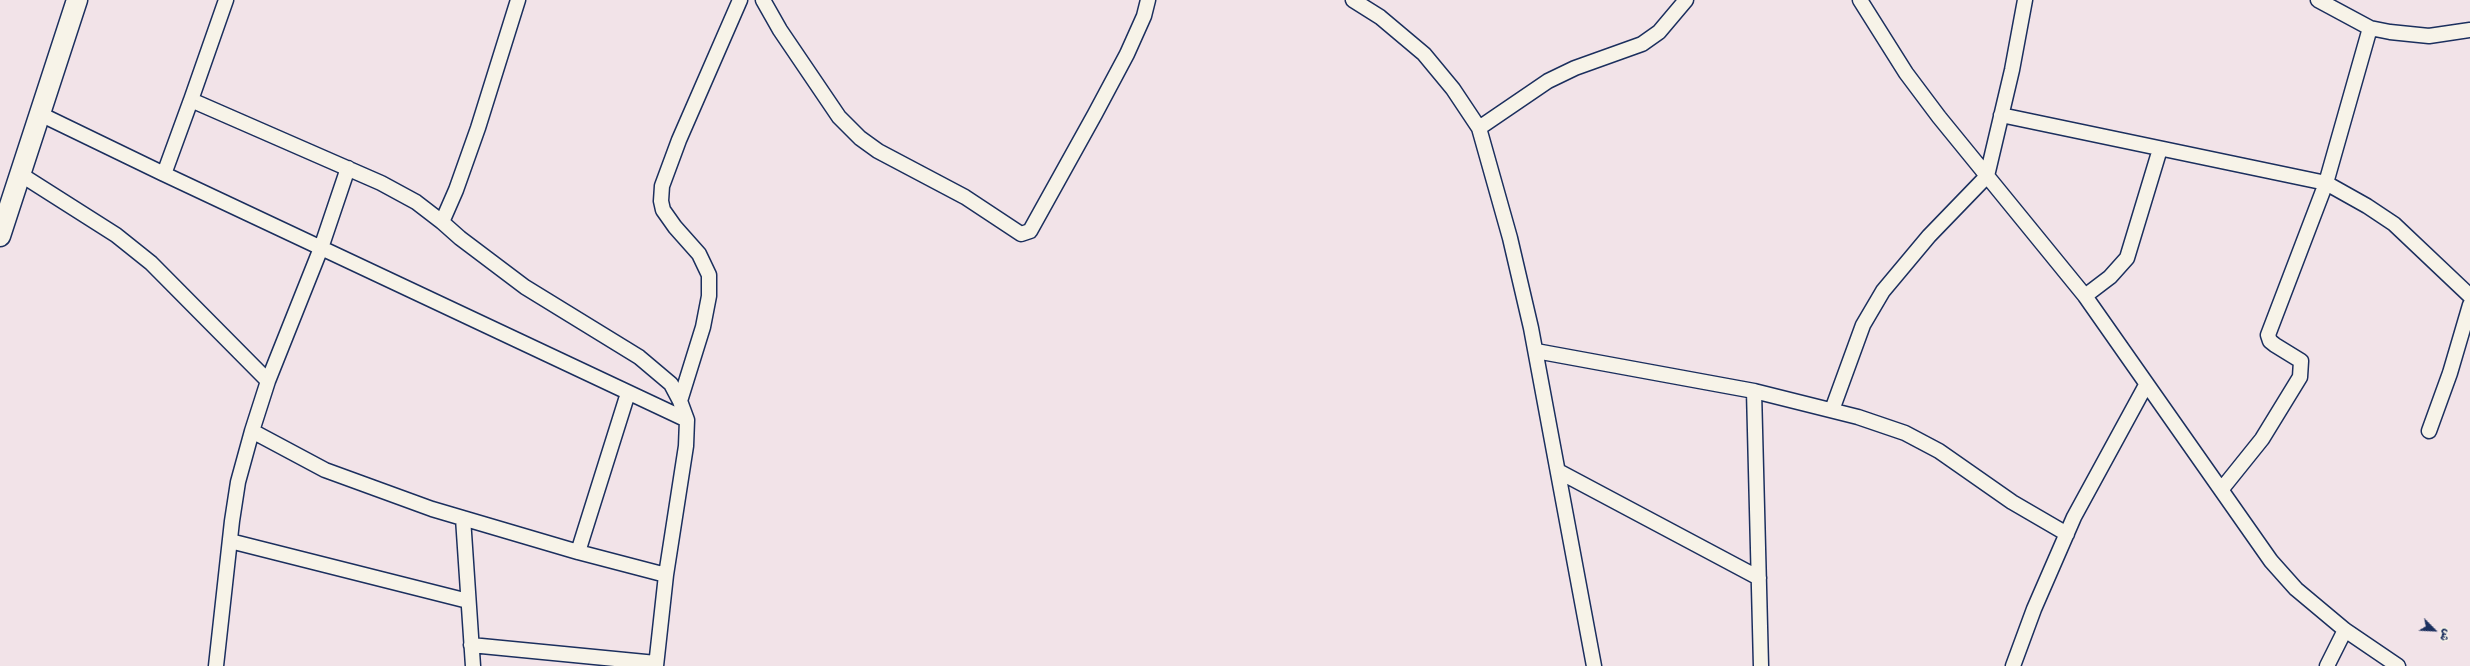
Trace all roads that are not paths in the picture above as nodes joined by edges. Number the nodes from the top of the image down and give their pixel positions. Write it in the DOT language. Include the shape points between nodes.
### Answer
graph roads {
  1 [pos="77,0"];
  2 [pos="226,0"];
  3 [pos="518,0"];
  4 [pos="740,0"];
  5 [pos="763,0"];
  6 [pos="1148,0"];
  7 [pos="1353,0"];
  8 [pos="1686,0"];
  9 [pos="1860,0"];
  10 [pos="2025,0"];
  11 [pos="2318,0"];
  12 [pos="2370,28"];
  13 [pos="2470,30"];
  14 [pos="191,100"];
  15 [pos="40,114"];
  16 [pos="2001,115"];
  17 [pos="1479,128"];
  18 [pos="2160,149"];
  19 [pos="348,168"];
  20 [pos="20,174"];
  21 [pos="164,174"];
  22 [pos="1987,176"];
  23 [pos="2326,183"];
  24 [pos="442,222"];
  25 [pos="0,236"];
  26 [pos="321,248"];
  27 [pos="2085,296"];
  28 [pos="2470,296"];
  29 [pos="2470,305"];
  30 [pos="1536,351"];
  31 [pos="268,381"];
  32 [pos="2146,385"];
  33 [pos="1754,391"];
  34 [pos="628,393"];
  35 [pos="680,401"];
  36 [pos="1832,410"];
  37 [pos="687,420"];
  38 [pos="252,431"];
  39 [pos="2429,431"];
  40 [pos="1558,471"];
  41 [pos="2221,490"];
  42 [pos="463,518"];
  43 [pos="2067,534"];
  44 [pos="230,541"];
  45 [pos="578,552"];
  46 [pos="666,575"];
  47 [pos="1759,578"];
  48 [pos="468,601"];
  49 [pos="2345,630"];
  50 [pos="471,645"];
  51 [pos="656,664"];
  52 [pos="216,666"];
  53 [pos="472,666"];
  54 [pos="1594,666"];
  55 [pos="1761,666"];
  56 [pos="2013,666"];
  57 [pos="2327,666"];
  58 [pos="2398,666"];
  1 -- 15 [label="street"];
  2 -- 14 [label="street"];
  3 -- 24 [label="street" via="478,128"];
  4 -- 35 [label="street" via="678,140 662,186 663,210 699,254 709,275 709,296 704,327"];
  5 -- 6 [label="street" via="839,118 860,138 878,151 959,193 1021,234 1030,231 1095,114 1127,54 1144,16"];
  7 -- 17 [label="street" via="1380,17 1424,54 1453,89"];
  8 -- 17 [label="street" via="1659,32 1642,44 1599,58 1555,78"];
  9 -- 22 [label="street" via="1906,73"];
  10 -- 16 [label="street"];
  11 -- 12 [label="street"];
  12 -- 13 [label="street" via="2408,36 2429,36"];
  12 -- 23 [label="street"];
  14 -- 19 [label="street"];
  14 -- 21 [label="street"];
  15 -- 20 [label="street"];
  15 -- 21 [label="street"];
  16 -- 18 [label="street"];
  16 -- 22 [label="street"];
  17 -- 30 [label="street" via="1510,238"];
  18 -- 23 [label="street"];
  18 -- 27 [label="street" via="2127,258 2110,277"];
  19 -- 24 [label="street" via="416,202"];
  19 -- 26 [label="street"];
  20 -- 25 [label="street"];
  20 -- 31 [label="street" via="116,236 151,263"];
  21 -- 26 [label="street"];
  22 -- 27 [label="street"];
  22 -- 36 [label="street" via="1882,291 1862,325"];
  23 -- 28 [label="street" via="2394,224"];
  23 -- 41 [label="street" via="2268,335 2275,345 2301,361 2300,377 2262,439"];
  24 -- 35 [label="street" via="525,287 639,357 671,384"];
  26 -- 31 [label="street"];
  26 -- 34 [label="street"];
  27 -- 32 [label="street"];
  29 -- 39 [label="street" via="2450,373"];
  30 -- 33 [label="street"];
  30 -- 40 [label="street"];
  31 -- 38 [label="street"];
  32 -- 41 [label="street"];
  32 -- 43 [label="street"];
  33 -- 36 [label="street"];
  33 -- 47 [label="street"];
  34 -- 37 [label="street"];
  34 -- 45 [label="street"];
  35 -- 37 [label="street"];
  36 -- 43 [label="street" via="1905,433 1939,451 2012,502"];
  37 -- 46 [label="street" via="686,446"];
  38 -- 42 [label="street" via="324,470"];
  38 -- 44 [label="street" via="238,482"];
  40 -- 47 [label="street"];
  40 -- 54 [label="street"];
  41 -- 49 [label="street" via="2271,561 2296,589"];
  42 -- 45 [label="street"];
  42 -- 48 [label="street"];
  43 -- 56 [label="street" via="2034,609"];
  44 -- 48 [label="street"];
  44 -- 52 [label="street"];
  45 -- 46 [label="street"];
  46 -- 51 [label="street"];
  47 -- 55 [label="street"];
  48 -- 50 [label="street"];
  49 -- 57 [label="street"];
  49 -- 58 [label="street"];
  50 -- 51 [label="street"];
  50 -- 53 [label="street"];
}
